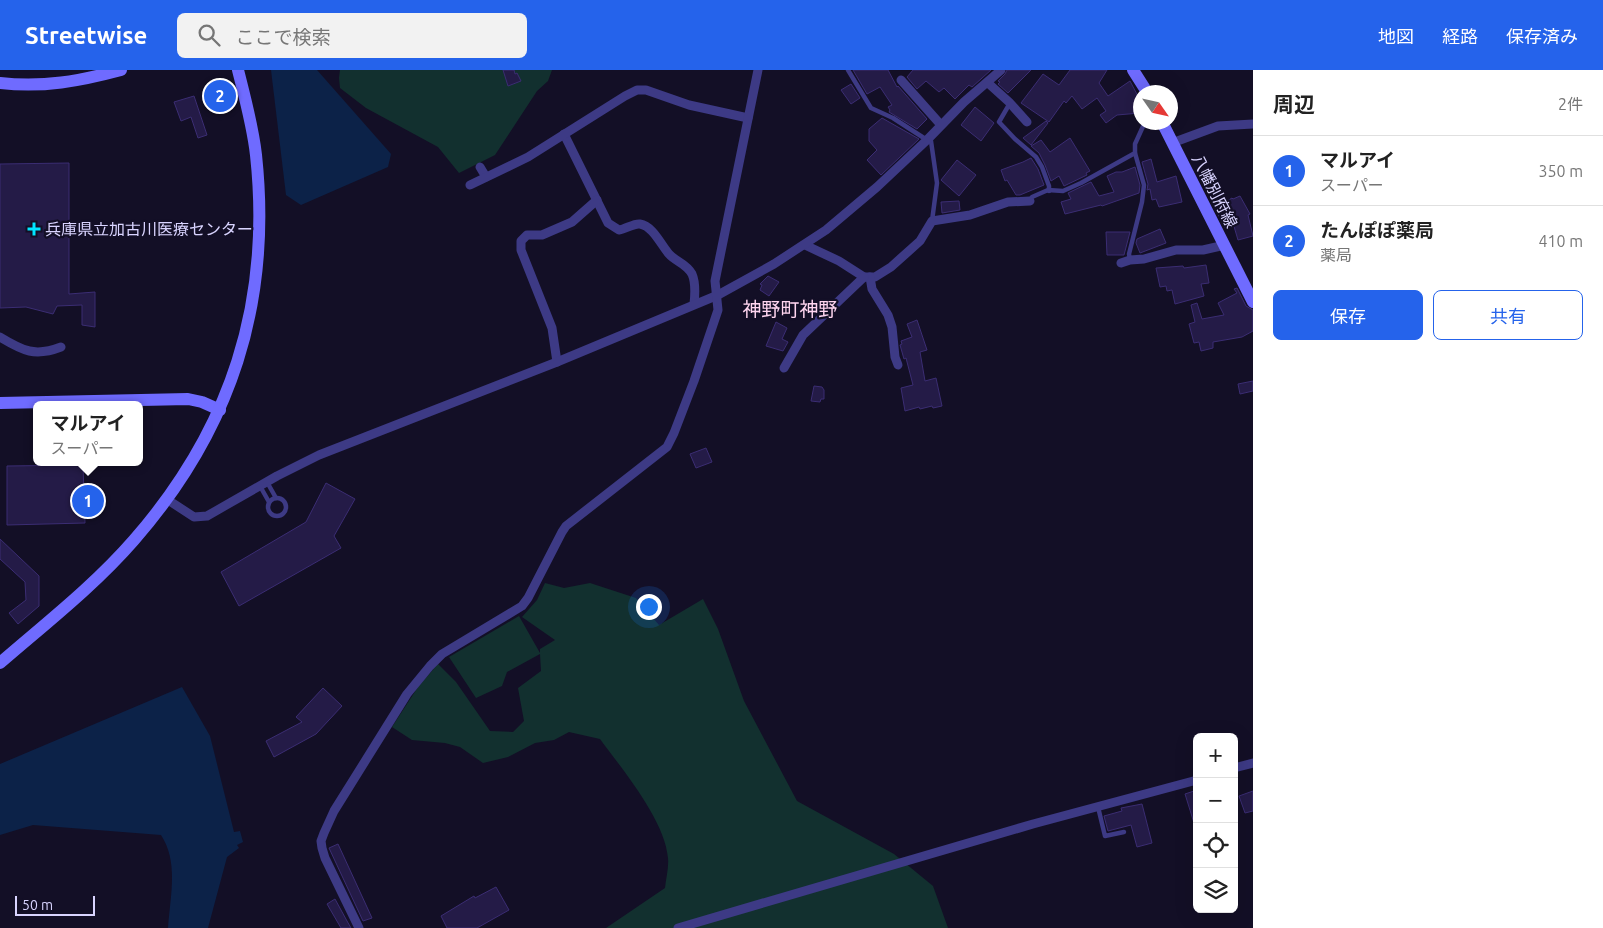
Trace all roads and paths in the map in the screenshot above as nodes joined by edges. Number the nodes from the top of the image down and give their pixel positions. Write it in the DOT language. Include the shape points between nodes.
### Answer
graph roads {
  1 [pos="121,70"];
  2 [pos="238,70"];
  3 [pos="758,70"];
  4 [pos="848,70"];
  5 [pos="1001,70"];
  6 [pos="1133,70"];
  7 [pos="90,74"];
  8 [pos="901,80"];
  9 [pos="0,83"];
  10 [pos="988,83"];
  11 [pos="1143,85"];
  12 [pos="1010,103"];
  13 [pos="748,118"];
  14 [pos="1027,122"];
  15 [pos="1253,124"];
  16 [pos="941,125"];
  17 [pos="1142,130"];
  18 [pos="1166,130"];
  19 [pos="564,134"];
  20 [pos="928,140"];
  21 [pos="1172,143"];
  22 [pos="1135,153"];
  23 [pos="480,166"];
  24 [pos="486,177"];
  25 [pos="470,185"];
  26 [pos="1049,191"];
  27 [pos="597,200"];
  28 [pos="1030,201"];
  29 [pos="932,221"];
  30 [pos="805,245"];
  31 [pos="1225,245"];
  32 [pos="1125,261"];
  33 [pos="867,277"];
  34 [pos="718,295"];
  35 [pos="1253,302"];
  36 [pos="694,304"];
  37 [pos="0,337"];
  38 [pos="61,347"];
  39 [pos="557,362"];
  40 [pos="898,365"];
  41 [pos="784,368"];
  42 [pos="113,401"];
  43 [pos="33,403"];
  44 [pos="0,404"];
  45 [pos="220,410"];
  46 [pos="263,484"];
  47 [pos="276,498"];
  48 [pos="168,500"];
  49 [pos="269,502"];
  50 [pos="269,512"];
  51 [pos="264,515"];
  52 [pos="0,663"];
  53 [pos="1253,763"];
  54 [pos="1238,767"];
  55 [pos="1193,781"];
  56 [pos="1098,807"];
  57 [pos="1124,832"];
  58 [pos="359,928"];
  59 [pos="678,928"];
  1 -- 7 [label="street"];
  2 -- 45 [label="street" via="256,153 259,192 257,267 248,323"];
  3 -- 13 [label="street"];
  4 -- 20 [label="lane" via="871,108 894,118"];
  5 -- 10 [label="street"];
  6 -- 11 [label="street"];
  7 -- 9 [label="street" via="71,82"];
  8 -- 16 [label="street"];
  10 -- 12 [label="street"];
  10 -- 16 [label="street"];
  12 -- 14 [label="street"];
  12 -- 26 [label="lane" via="999,122 1036,157"];
  13 -- 19 [label="street" via="637,90"];
  13 -- 34 [label="street" via="715,281"];
  15 -- 21 [label="street" via="1218,126"];
  16 -- 20 [label="street"];
  17 -- 22 [label="lane"];
  18 -- 21 [label="street, 八幡別府線"];
  19 -- 24 [label="street" via="528,157"];
  19 -- 27 [label="street"];
  20 -- 29 [label="lane" via="931,141 936,183"];
  20 -- 30 [label="street" via="877,187"];
  21 -- 31 [label="street, 八幡別府線"];
  22 -- 26 [label="lane" via="1063,191"];
  22 -- 32 [label="lane" via="1144,184"];
  23 -- 24 [label="street"];
  24 -- 25 [label="street"];
  26 -- 28 [label="lane" via="1032,197"];
  27 -- 36 [label="street" via="613,227 618,230 641,224 669,254 686,265 692,275"];
  27 -- 39 [label="street" via="572,222 542,235 527,235 521,241 521,250 552,328"];
  28 -- 29 [label="street" via="1008,202 970,216"];
  29 -- 33 [label="street" via="920,240 898,260 875,277"];
  30 -- 33 [label="street"];
  30 -- 34 [label="street"];
  31 -- 32 [label="street" via="1203,250 1176,250"];
  31 -- 35 [label="street, 八幡別府線"];
  33 -- 40 [label="street" via="888,315"];
  33 -- 41 [label="street" via="803,335"];
  34 -- 36 [label="street"];
  34 -- 58 [label="street" via="718,310 694,381 666,446 566,526 522,606 442,654 430,666 407,694 334,812 321,841 322,848"];
  36 -- 39 [label="street"];
  37 -- 38 [label="street" via="27,352 46,352"];
  39 -- 46 [label="street" via="319,455"];
  42 -- 45 [label="street" via="188,399"];
  43 -- 44 [label="street"];
  45 -- 48 [label="street" via="198,454"];
  46 -- 47 [label="lane"];
  46 -- 48 [label="street" via="207,516 194,517"];
  46 -- 49 [label="lane"];
  47 -- 49 [label="lane"];
  47 -- 50 [label="lane" via="285,503 284,513 278,517"];
  48 -- 52 [label="street" via="95,580"];
  49 -- 50 [label="lane"];
  50 -- 51 [label="lane"];
  53 -- 54 [label="street"];
  55 -- 56 [label="street"];
  56 -- 57 [label="lane" via="1105,836"];
  56 -- 59 [label="street"];
}
